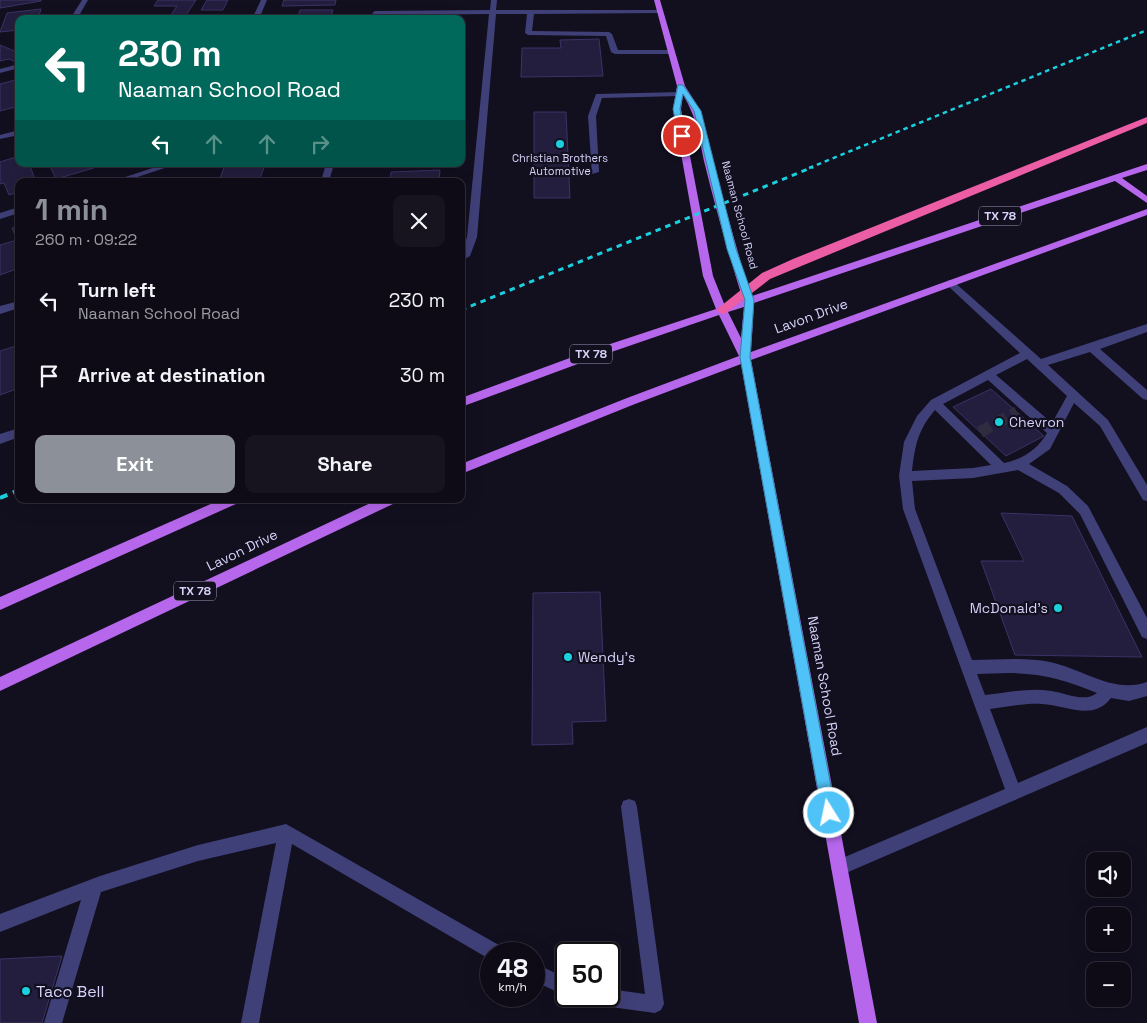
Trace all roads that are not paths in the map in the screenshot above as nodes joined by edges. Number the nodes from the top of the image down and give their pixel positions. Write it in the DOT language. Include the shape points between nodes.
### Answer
graph roads {
  1 [pos="85,0"];
  2 [pos="264,0"];
  3 [pos="494,0"];
  4 [pos="657,0"];
  5 [pos="659,11"];
  6 [pos="494,12"];
  7 [pos="531,12"];
  8 [pos="375,13"];
  9 [pos="76,15"];
  10 [pos="257,15"];
  11 [pos="671,52"];
  12 [pos="15,67"];
  13 [pos="0,71"];
  14 [pos="680,90"];
  15 [pos="1147,120"];
  16 [pos="15,133"];
  17 [pos="0,137"];
  18 [pos="1147,166"];
  19 [pos="162,167"];
  20 [pos="595,172"];
  21 [pos="1115,177"];
  22 [pos="127,178"];
  23 [pos="1147,200"];
  24 [pos="15,211"];
  25 [pos="1147,212"];
  26 [pos="0,216"];
  27 [pos="465,255"];
  28 [pos="950,283"];
  29 [pos="747,296"];
  30 [pos="15,305"];
  31 [pos="0,310"];
  32 [pos="722,310"];
  33 [pos="1147,328"];
  34 [pos="1092,348"];
  35 [pos="1027,354"];
  36 [pos="745,357"];
  37 [pos="1039,364"];
  38 [pos="988,374"];
  39 [pos="1073,395"];
  40 [pos="1147,396"];
  41 [pos="465,402"];
  42 [pos="935,403"];
  43 [pos="1053,431"];
  44 [pos="15,433"];
  45 [pos="0,439"];
  46 [pos="1019,465"];
  47 [pos="465,467"];
  48 [pos="1003,469"];
  49 [pos="905,476"];
  50 [pos="1147,496"];
  51 [pos="225,503"];
  52 [pos="382,503"];
  53 [pos="0,604"];
  54 [pos="1147,632"];
  55 [pos="967,667"];
  56 [pos="0,684"];
  57 [pos="1147,688"];
  58 [pos="1108,690"];
  59 [pos="980,703"];
  60 [pos="1147,735"];
  61 [pos="1014,793"];
  62 [pos="630,806"];
  63 [pos="286,832"];
  64 [pos="839,868"];
  65 [pos="94,886"];
  66 [pos="0,923"];
  67 [pos="480,944"];
  68 [pos="620,999"];
  69 [pos="53,1023"];
  70 [pos="250,1023"];
  71 [pos="868,1023"];
  1 -- 9 [label="street"];
  2 -- 10 [label="street"];
  3 -- 6 [label="street"];
  4 -- 5 [label="main road, Naaman School Road"];
  5 -- 7 [label="street"];
  5 -- 11 [label="main road, Naaman School Road"];
  6 -- 7 [label="street" via="521,9"];
  6 -- 8 [label="street"];
  6 -- 27 [label="street" via="489,34 472,237"];
  7 -- 11 [label="street" via="528,34 609,34 615,52"];
  11 -- 14 [label="main road, Naaman School Road"];
  12 -- 13 [label="street"];
  14 -- 20 [label="street" via="599,96 592,116"];
  14 -- 29 [label="main road, Naaman School Road" via="698,111 718,197"];
  14 -- 32 [label="main road, Naaman School Road" via="677,109 696,214 708,276"];
  15 -- 29 [label="highway" via="796,262 766,276"];
  16 -- 17 [label="street"];
  18 -- 21 [label="main road, TX 78"];
  19 -- 22 [label="street"];
  21 -- 23 [label="main road"];
  21 -- 29 [label="main road, TX 78"];
  24 -- 26 [label="street"];
  25 -- 28 [label="main road, Lavon Drive"];
  28 -- 35 [label="street"];
  28 -- 36 [label="main road, Lavon Drive"];
  29 -- 32 [label="highway"];
  29 -- 36 [label="main road, Naaman School Road"];
  30 -- 31 [label="street"];
  32 -- 36 [label="main road, Naaman School Road"];
  32 -- 41 [label="main road, TX 78"];
  33 -- 34 [label="street"];
  34 -- 37 [label="street"];
  34 -- 40 [label="street"];
  35 -- 37 [label="street"];
  35 -- 38 [label="street"];
  36 -- 47 [label="main road, Lavon Drive" via="567,424"];
  36 -- 64 [label="main road, Naaman School Road"];
  37 -- 39 [label="street"];
  38 -- 42 [label="street"];
  38 -- 43 [label="street" via="1022,410"];
  39 -- 43 [label="street"];
  39 -- 50 [label="street" via="1104,424"];
  42 -- 48 [label="street" via="974,434"];
  42 -- 49 [label="street" via="910,442"];
  43 -- 46 [label="street" via="1046,446"];
  44 -- 45 [label="street"];
  46 -- 48 [label="street"];
  46 -- 54 [label="street" via="1057,484 1084,510"];
  48 -- 49 [label="street"];
  49 -- 55 [label="street" via="909,509"];
  51 -- 53 [label="main road"];
  52 -- 56 [label="main road, Lavon Drive / TX 78"];
  55 -- 58 [label="street" via="1034,666 1055,670"];
  55 -- 59 [label="street"];
  57 -- 58 [label="street" via="1141,692 1126,693"];
  58 -- 59 [label="street" via="1102,699 1092,704 1033,697"];
  59 -- 61 [label="street"];
  60 -- 61 [label="street"];
  61 -- 64 [label="street"];
  62 -- 68 [label="street" via="655,1004"];
  63 -- 65 [label="street" via="198,853"];
  63 -- 67 [label="street"];
  63 -- 70 [label="street"];
  64 -- 71 [label="main road, Naaman School Road"];
  65 -- 66 [label="street"];
  65 -- 69 [label="street"];
}
